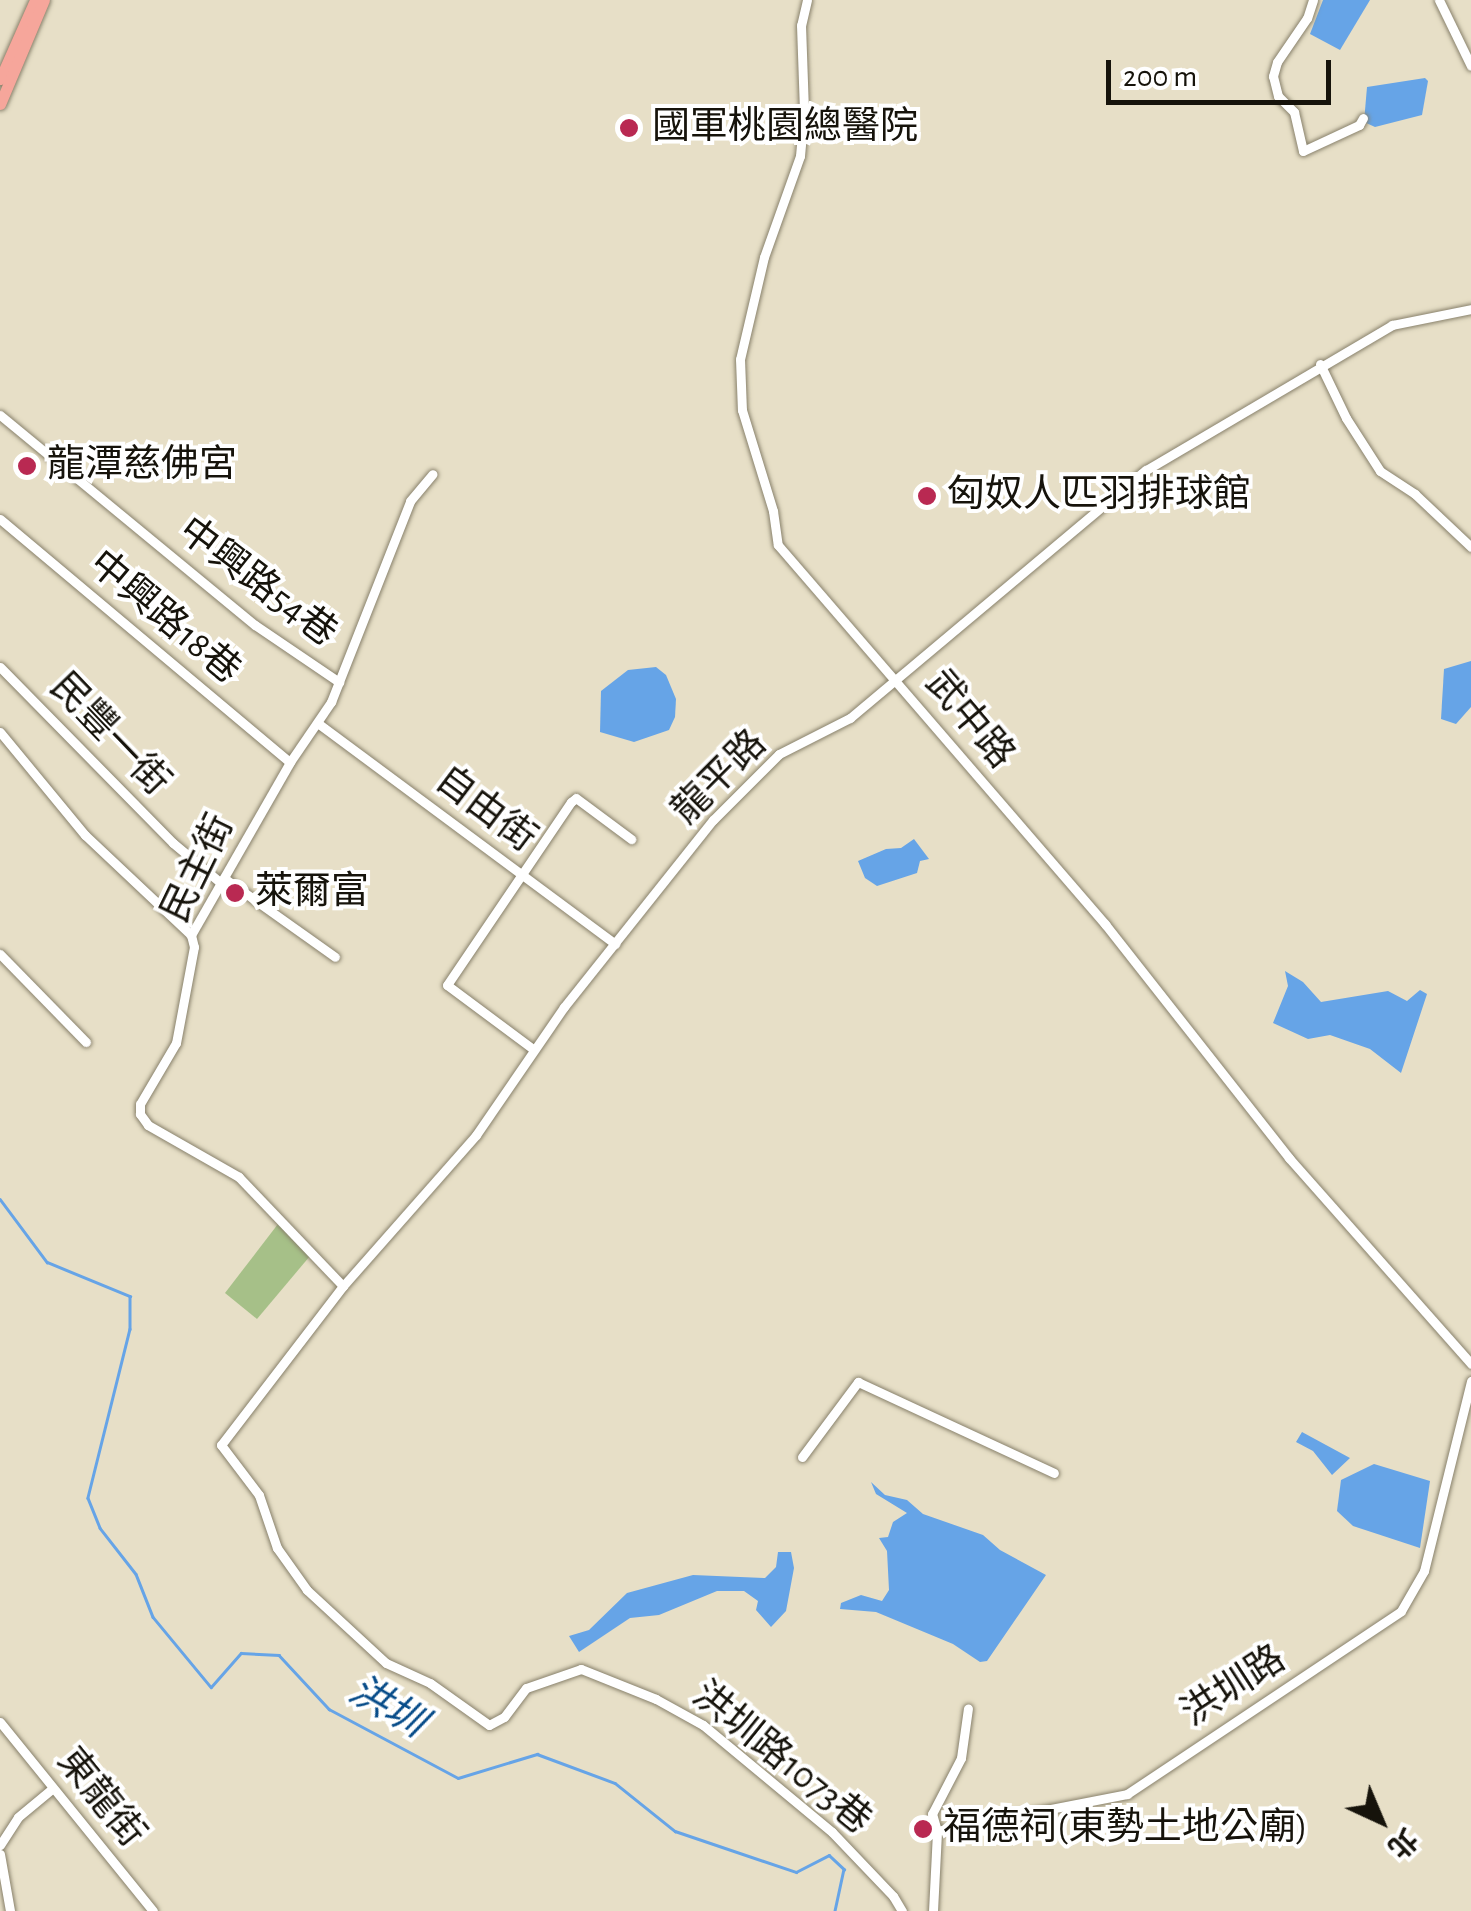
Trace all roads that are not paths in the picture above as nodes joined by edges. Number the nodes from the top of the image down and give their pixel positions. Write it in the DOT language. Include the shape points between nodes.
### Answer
graph roads {
  1 [pos="35,0"];
  2 [pos="44,0"];
  3 [pos="807,0"];
  4 [pos="1313,0"];
  5 [pos="1439,0"];
  6 [pos="1471,66"];
  7 [pos="0,79"];
  8 [pos="0,104"];
  9 [pos="1363,118"];
  10 [pos="1471,309"];
  11 [pos="1320,364"];
  12 [pos="0,415"];
  13 [pos="433,474"];
  14 [pos="0,520"];
  15 [pos="1471,547"];
  16 [pos="0,667"];
  17 [pos="896,679"];
  18 [pos="339,682"];
  19 [pos="319,724"];
  20 [pos="0,732"];
  21 [pos="290,762"];
  22 [pos="631,839"];
  23 [pos="520,873"];
  24 [pos="223,880"];
  25 [pos="191,935"];
  26 [pos="615,944"];
  27 [pos="0,954"];
  28 [pos="334,957"];
  29 [pos="86,1042"];
  30 [pos="534,1050"];
  31 [pos="343,1286"];
  32 [pos="1471,1364"];
  33 [pos="1471,1381"];
  34 [pos="222,1445"];
  35 [pos="802,1457"];
  36 [pos="1054,1474"];
  37 [pos="968,1708"];
  38 [pos="0,1722"];
  39 [pos="53,1788"];
  40 [pos="937,1830"];
  41 [pos="0,1844"];
  42 [pos="0,1854"];
  43 [pos="10,1911"];
  44 [pos="153,1911"];
  45 [pos="902,1911"];
  46 [pos="934,1911"];
  1 -- 7 [label="main road"];
  2 -- 8 [label="main road"];
  3 -- 17 [label="street, 武中路" via="800,25 800,156 743,339 742,410 778,545"];
  4 -- 9 [label="street" via="1278,62 1278,96 1294,112 1303,151"];
  5 -- 6 [label="street"];
  10 -- 11 [label="street, 龍平路" via="1392,325"];
  11 -- 15 [label="street" via="1380,471"];
  11 -- 17 [label="street, 龍平路" via="1123,487"];
  12 -- 18 [label="street, 中興路54巷" via="255,625"];
  13 -- 18 [label="street, 民主街" via="410,501"];
  14 -- 21 [label="street, 中興路18巷"];
  16 -- 24 [label="street, 民豐一街" via="173,843"];
  17 -- 26 [label="street, 龍平路" via="850,718 768,763 713,820"];
  17 -- 32 [label="street, 武中路" via="1105,924 1289,1158"];
  18 -- 19 [label="street, 民主街"];
  19 -- 21 [label="street, 民主街"];
  19 -- 23 [label="street, 自由街"];
  20 -- 25 [label="street" via="85,835"];
  21 -- 24 [label="street, 民主街"];
  22 -- 23 [label="street" via="576,798"];
  23 -- 26 [label="street, 自由街"];
  23 -- 30 [label="street" via="448,985"];
  24 -- 25 [label="street, 民主街"];
  24 -- 28 [label="street, 民豐一街"];
  25 -- 31 [label="street, 民主街" via="176,1044 140,1114 238,1177"];
  26 -- 30 [label="street, 龍平路"];
  27 -- 29 [label="street"];
  30 -- 31 [label="street, 龍平路" via="476,1135"];
  31 -- 34 [label="street, 龍平路"];
  33 -- 40 [label="street, 洪圳路" via="1424,1571 1401,1611 1127,1794"];
  34 -- 45 [label="street, 洪圳路1073巷" via="259,1495 277,1548 307,1590 386,1663 430,1682 489,1725 526,1688 581,1669 656,1699 702,1725 832,1832"];
  35 -- 36 [label="street" via="858,1382"];
  37 -- 40 [label="street" via="961,1758 932,1814"];
  38 -- 39 [label="street, 東龍街"];
  39 -- 41 [label="street" via="18,1817"];
  39 -- 44 [label="street, 東龍街"];
  40 -- 46 [label="street"];
  42 -- 43 [label="street"];
}
